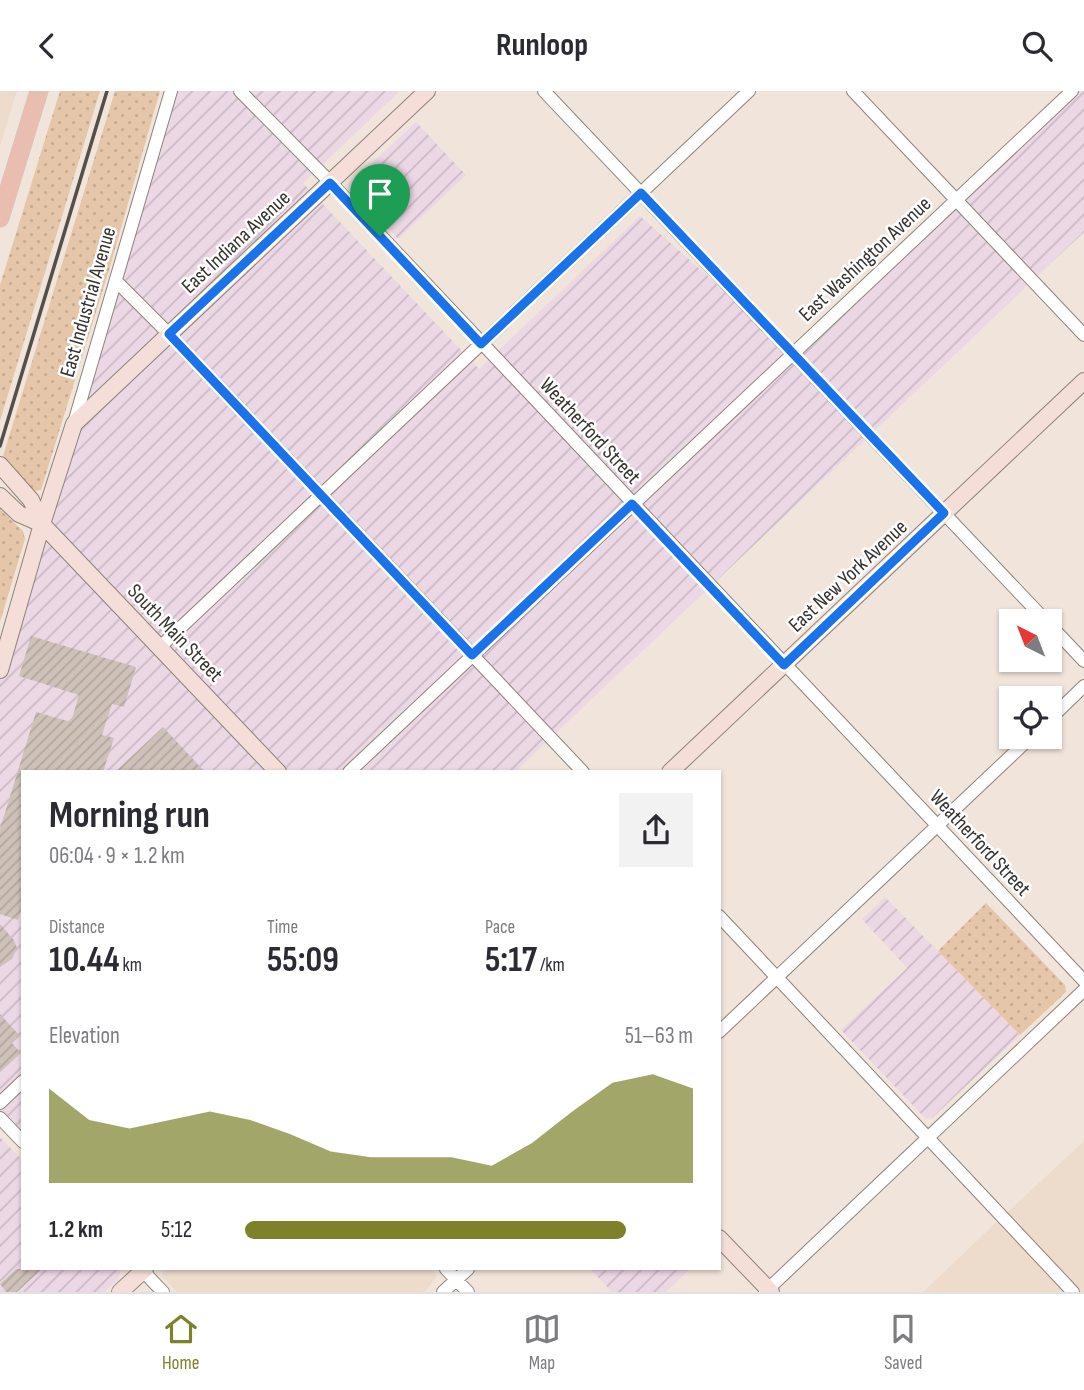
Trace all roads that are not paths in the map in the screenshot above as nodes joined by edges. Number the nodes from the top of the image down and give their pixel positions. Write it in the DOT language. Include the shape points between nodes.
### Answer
graph roads {
  1 [pos="39,91"];
  2 [pos="171,91"];
  3 [pos="240,91"];
  4 [pos="427,91"];
  5 [pos="544,91"];
  6 [pos="749,91"];
  7 [pos="853,91"];
  8 [pos="1072,91"];
  9 [pos="330,183"];
  10 [pos="641,193"];
  11 [pos="956,200"];
  12 [pos="0,218"];
  13 [pos="116,281"];
  14 [pos="169,334"];
  15 [pos="1084,335"];
  16 [pos="481,344"];
  17 [pos="793,354"];
  18 [pos="1084,381"];
  19 [pos="74,424"];
  20 [pos="0,465"];
  21 [pos="321,495"];
  22 [pos="0,496"];
  23 [pos="632,504"];
  24 [pos="944,513"];
  25 [pos="42,524"];
  26 [pos="1035,609"];
  27 [pos="1062,638"];
  28 [pos="160,647"];
  29 [pos="472,655"];
  30 [pos="1084,661"];
  31 [pos="784,665"];
  32 [pos="0,670"];
  33 [pos="1084,686"];
  34 [pos="1062,707"];
  35 [pos="1018,749"];
  36 [pos="276,770"];
  37 [pos="351,770"];
  38 [pos="581,770"];
  39 [pos="672,770"];
  40 [pos="937,826"];
  41 [pos="721,918"];
  42 [pos="777,977"];
  43 [pos="1084,981"];
  44 [pos="1084,990"];
  45 [pos="721,1030"];
  46 [pos="21,1083"];
  47 [pos="0,1103"];
  48 [pos="0,1118"];
  49 [pos="928,1138"];
  50 [pos="21,1140"];
  51 [pos="721,1240"];
  52 [pos="142,1270"];
  53 [pos="144,1270"];
  54 [pos="447,1270"];
  55 [pos="467,1270"];
  56 [pos="456,1280"];
  57 [pos="768,1291"];
  58 [pos="120,1292"];
  59 [pos="163,1292"];
  60 [pos="443,1292"];
  61 [pos="468,1292"];
  62 [pos="1073,1292"];
  1 -- 12 [label="main road"];
  2 -- 13 [label="street, East Industrial Avenue"];
  3 -- 9 [label="street, Weatherford Street"];
  4 -- 9 [label="street, East Indiana Avenue"];
  5 -- 10 [label="street"];
  6 -- 10 [label="street"];
  7 -- 11 [label="street"];
  8 -- 11 [label="street, East Washington Avenue"];
  9 -- 14 [label="street, East Indiana Avenue"];
  9 -- 16 [label="street, Weatherford Street"];
  10 -- 16 [label="street"];
  10 -- 17 [label="street"];
  11 -- 15 [label="street"];
  11 -- 17 [label="street, East Washington Avenue"];
  13 -- 14 [label="street"];
  13 -- 19 [label="street, East Industrial Avenue"];
  14 -- 19 [label="street, East Indiana Avenue"];
  14 -- 21 [label="street"];
  16 -- 21 [label="street"];
  16 -- 23 [label="street, Weatherford Street"];
  17 -- 23 [label="street, East Washington Avenue"];
  17 -- 24 [label="street"];
  18 -- 24 [label="street, East New York Avenue"];
  19 -- 25 [label="street, East Industrial Avenue"];
  20 -- 25 [label="street, South Main Street" via="31,501"];
  21 -- 28 [label="street"];
  21 -- 29 [label="street"];
  22 -- 25 [label="street, South Main Street" via="19,514"];
  23 -- 29 [label="street, East Washington Avenue"];
  23 -- 31 [label="street, Weatherford Street"];
  24 -- 26 [label="street"];
  24 -- 31 [label="street, East New York Avenue"];
  25 -- 28 [label="street, South Main Street"];
  25 -- 32 [label="street, East Industrial Avenue"];
  27 -- 30 [label="street"];
  28 -- 36 [label="street, South Main Street"];
  29 -- 37 [label="street, East Washington Avenue"];
  29 -- 38 [label="street"];
  31 -- 39 [label="street, East New York Avenue"];
  31 -- 40 [label="street, Weatherford Street"];
  33 -- 34 [label="street"];
  35 -- 40 [label="street"];
  40 -- 42 [label="street"];
  40 -- 43 [label="street, Weatherford Street"];
  41 -- 42 [label="street"];
  42 -- 45 [label="street"];
  42 -- 49 [label="street"];
  44 -- 49 [label="street"];
  46 -- 47 [label="street"];
  48 -- 50 [label="street"];
  49 -- 57 [label="street"];
  49 -- 62 [label="street"];
  51 -- 57 [label="street"];
  52 -- 58 [label="street"];
  53 -- 59 [label="street"];
  54 -- 56 [label="street"];
  55 -- 56 [label="street"];
  56 -- 60 [label="street"];
  56 -- 61 [label="street"];
}
